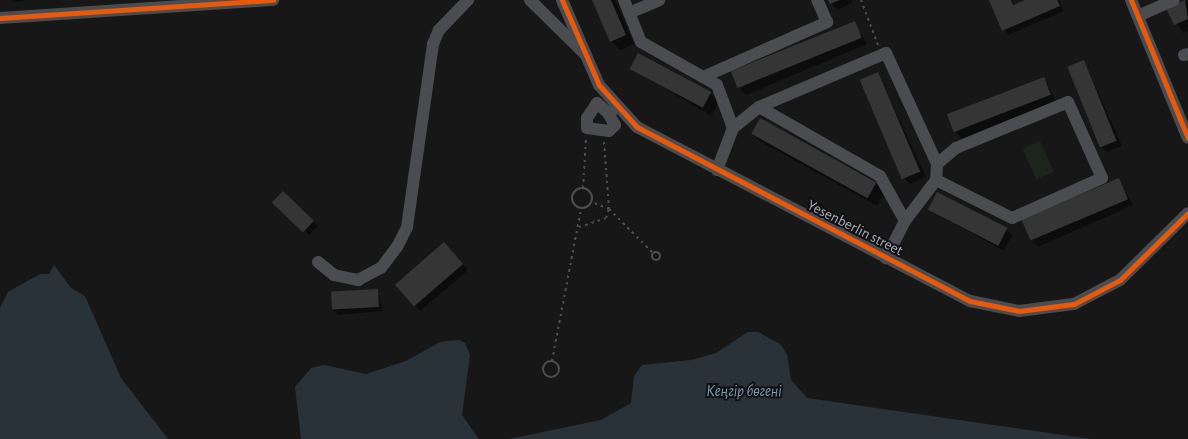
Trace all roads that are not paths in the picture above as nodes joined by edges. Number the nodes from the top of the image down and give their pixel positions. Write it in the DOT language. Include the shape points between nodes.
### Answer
graph roads {
  1 [pos="273,0"];
  2 [pos="468,0"];
  3 [pos="530,0"];
  4 [pos="562,0"];
  5 [pos="624,0"];
  6 [pos="659,0"];
  7 [pos="817,0"];
  8 [pos="1131,0"];
  9 [pos="1174,0"];
  10 [pos="629,13"];
  11 [pos="1138,16"];
  12 [pos="0,18"];
  13 [pos="586,56"];
  14 [pos="703,77"];
  15 [pos="759,107"];
  16 [pos="612,110"];
  17 [pos="733,128"];
  18 [pos="1188,138"];
  19 [pos="937,164"];
  20 [pos="717,170"];
  21 [pos="936,180"];
  22 [pos="1188,214"];
  23 [pos="905,221"];
  24 [pos="886,258"];
  25 [pos="318,262"];
  1 -- 12 [label="street"];
  2 -- 25 [label="street" via="439,30 433,44 407,226 397,247 381,268 358,280 334,276"];
  3 -- 13 [label="street"];
  4 -- 13 [label="street, Yesenberlin street"];
  5 -- 10 [label="street"];
  6 -- 10 [label="street"];
  7 -- 14 [label="street" via="827,22"];
  8 -- 11 [label="street"];
  9 -- 11 [label="street"];
  10 -- 14 [label="street" via="641,42"];
  11 -- 18 [label="street"];
  13 -- 16 [label="street, Yesenberlin street"];
  14 -- 17 [label="street" via="717,86"];
  15 -- 17 [label="street"];
  15 -- 19 [label="street" via="881,51 888,58"];
  15 -- 23 [label="street" via="880,176"];
  16 -- 16 [label="street" via="615,124 604,130 587,128 586,118 597,103"];
  16 -- 20 [label="street, Yesenberlin street"];
  17 -- 20 [label="street"];
  19 -- 21 [label="street"];
  19 -- 21 [label="street" via="956,148 1068,102 1102,178 1012,218"];
  20 -- 24 [label="street, Yesenberlin street"];
  21 -- 23 [label="street"];
  22 -- 24 [label="street, Yesenberlin street" via="1120,280 1074,304 1047,311 1019,311 970,301"];
  23 -- 24 [label="street"];
}
